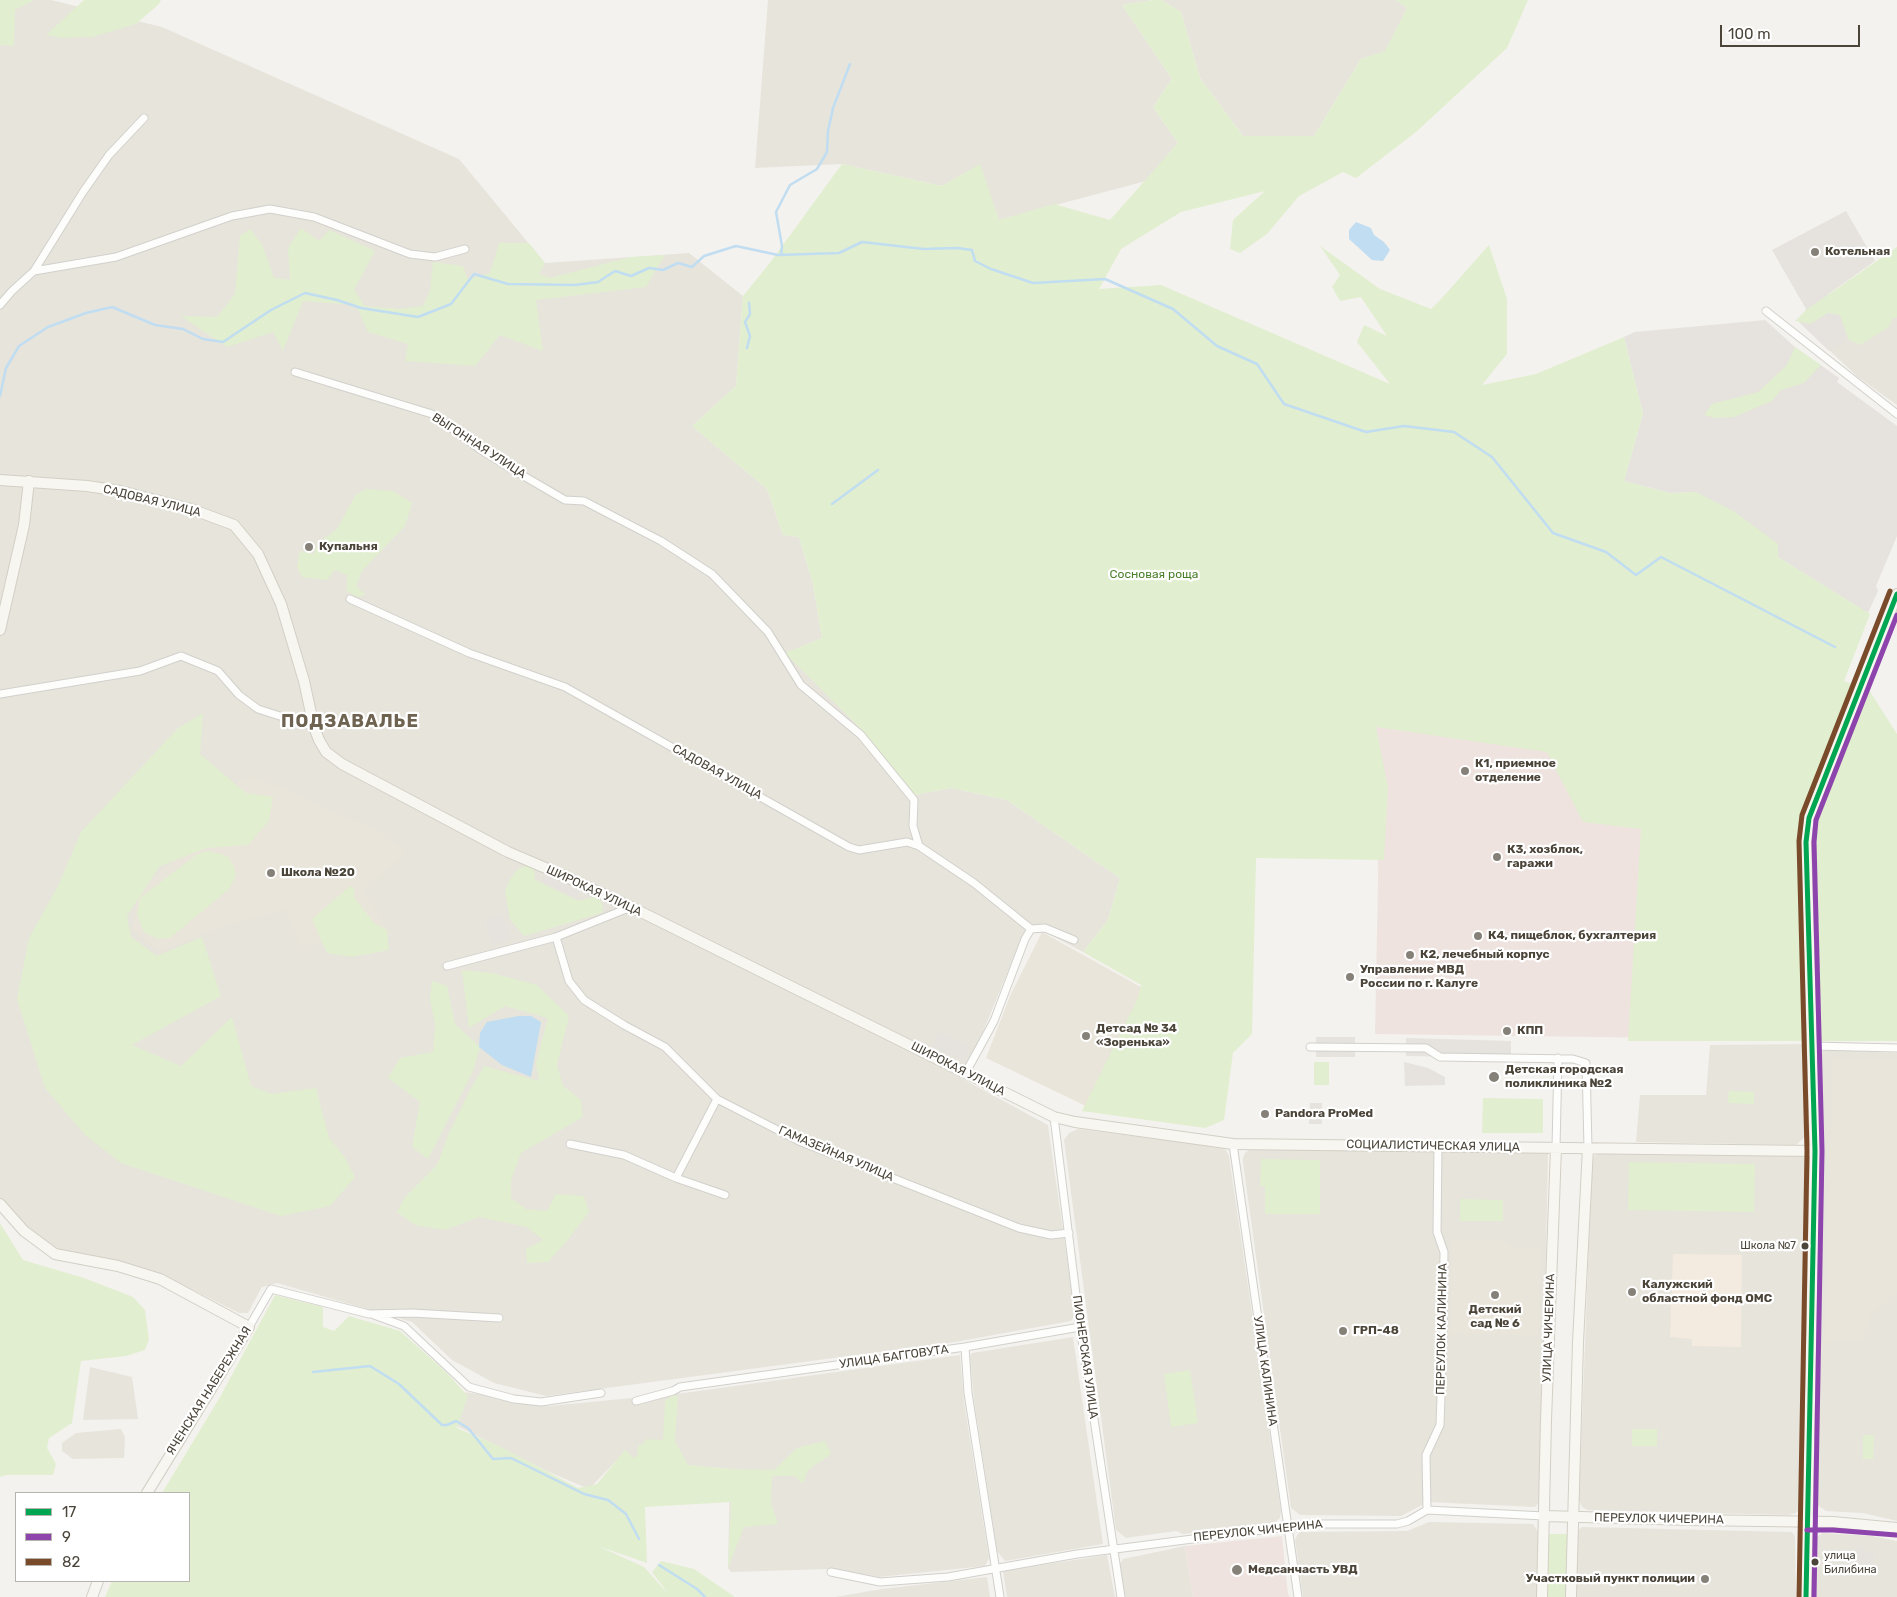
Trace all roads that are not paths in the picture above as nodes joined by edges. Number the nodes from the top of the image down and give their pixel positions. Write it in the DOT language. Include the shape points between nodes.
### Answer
graph roads {
  1 [pos="144,118"];
  2 [pos="465,249"];
  3 [pos="34,271"];
  4 [pos="0,305"];
  5 [pos="1766,311"];
  6 [pos="295,372"];
  7 [pos="1897,414"];
  8 [pos="0,480"];
  9 [pos="29,482"];
  10 [pos="258,554"];
  11 [pos="1897,594"];
  12 [pos="350,599"];
  13 [pos="0,630"];
  14 [pos="0,694"];
  15 [pos="314,728"];
  16 [pos="919,846"];
  17 [pos="631,907"];
  18 [pos="1031,930"];
  19 [pos="556,937"];
  20 [pos="1074,940"];
  21 [pos="447,966"];
  22 [pos="1812,1046"];
  23 [pos="1310,1047"];
  24 [pos="1897,1048"];
  25 [pos="1558,1058"];
  26 [pos="965,1074"];
  27 [pos="717,1099"];
  28 [pos="1054,1117"];
  29 [pos="570,1144"];
  30 [pos="1233,1144"];
  31 [pos="1438,1146"];
  32 [pos="1556,1148"];
  33 [pos="1588,1148"];
  34 [pos="1815,1151"];
  35 [pos="676,1178"];
  36 [pos="725,1195"];
  37 [pos="0,1204"];
  38 [pos="1069,1233"];
  39 [pos="369,1314"];
  40 [pos="499,1318"];
  41 [pos="249,1327"];
  42 [pos="1080,1327"];
  43 [pos="964,1347"];
  44 [pos="601,1393"];
  45 [pos="636,1401"];
  46 [pos="148,1492"];
  47 [pos="1427,1510"];
  48 [pos="1544,1516"];
  49 [pos="1574,1517"];
  50 [pos="1807,1522"];
  51 [pos="1288,1526"];
  52 [pos="1897,1528"];
  53 [pos="1114,1549"];
  54 [pos="995,1568"];
  55 [pos="831,1572"];
  56 [pos="98,1582"];
  57 [pos="92,1597"];
  58 [pos="1000,1597"];
  59 [pos="1121,1597"];
  60 [pos="1298,1597"];
  61 [pos="1542,1597"];
  62 [pos="1571,1597"];
  63 [pos="1806,1597"];
  1 -- 3 [label="street" via="109,155"];
  2 -- 3 [label="street" via="435,257 410,254 314,217 270,209 232,216 116,257"];
  3 -- 4 [label="street"];
  5 -- 7 [label="street"];
  6 -- 16 [label="street, ВЫГОННАЯ УЛИЦА" via="432,414 480,450 565,500 584,501 661,541 712,574 768,632 801,685 862,735 914,800 913,826"];
  8 -- 9 [label="street, САДОВАЯ УЛИЦА"];
  9 -- 10 [label="street, САДОВАЯ УЛИЦА" via="120,491 191,508 234,525"];
  9 -- 13 [label="street" via="24,525"];
  10 -- 15 [label="street, ШИРОКАЯ УЛИЦА" via="281,604"];
  11 -- 22 [label="street" via="1809,818 1806,866"];
  12 -- 16 [label="street, САДОВАЯ УЛИЦА" via="469,653 565,687 850,847 859,850 907,842"];
  14 -- 15 [label="street" via="140,671 181,656 218,671 239,695 258,709"];
  15 -- 17 [label="street, ШИРОКАЯ УЛИЦА" via="326,752 342,764 508,852"];
  16 -- 18 [label="street, САДОВАЯ УЛИЦА" via="974,883"];
  17 -- 19 [label="street"];
  17 -- 26 [label="street, ШИРОКАЯ УЛИЦА"];
  18 -- 20 [label="street" via="1045,928"];
  18 -- 26 [label="street" via="994,1021"];
  19 -- 21 [label="street"];
  19 -- 27 [label="street, ГАМАЗЕЙНАЯ УЛИЦА" via="569,981 584,1000 664,1047"];
  22 -- 24 [label="street"];
  22 -- 34 [label="street"];
  23 -- 25 [label="street" via="1426,1048 1440,1057"];
  25 -- 32 [label="street, УЛИЦА ЧИЧЕРИНА"];
  25 -- 33 [label="street" via="1586,1064"];
  26 -- 28 [label="street, ШИРОКАЯ УЛИЦА"];
  27 -- 35 [label="street"];
  27 -- 38 [label="street, ГАМАЗЕЙНАЯ УЛИЦА" via="799,1141 1019,1228 1051,1235"];
  28 -- 30 [label="street, СОЦИАЛИСТИЧЕСКАЯ УЛИЦА"];
  28 -- 38 [label="street, ПИОНЕРСКАЯ УЛИЦА"];
  29 -- 35 [label="street" via="624,1155"];
  30 -- 31 [label="street, СОЦИАЛИСТИЧЕСКАЯ УЛИЦА"];
  30 -- 51 [label="street, УЛИЦА КАЛИНИНА"];
  31 -- 32 [label="street, СОЦИАЛИСТИЧЕСКАЯ УЛИЦА"];
  31 -- 47 [label="street, ПЕРЕУЛОК КАЛИНИНА" via="1438,1232 1444,1252 1443,1338 1440,1425 1426,1455"];
  32 -- 33 [label="street, СОЦИАЛИСТИЧЕСКАЯ УЛИЦА"];
  32 -- 48 [label="street, УЛИЦА ЧИЧЕРИНА"];
  33 -- 34 [label="street, СОЦИАЛИСТИЧЕСКАЯ УЛИЦА"];
  33 -- 49 [label="street" via="1578,1342"];
  34 -- 50 [label="street"];
  35 -- 36 [label="street"];
  37 -- 41 [label="street" via="24,1231 55,1254 118,1266 160,1279"];
  38 -- 42 [label="street, ПИОНЕРСКАЯ УЛИЦА"];
  39 -- 40 [label="street"];
  39 -- 41 [label="street, ЯЧЕНСКАЯ НАБЕРЕЖНАЯ" via="271,1289"];
  39 -- 44 [label="street" via="404,1326 469,1387 514,1399 541,1402"];
  41 -- 46 [label="street, ЯЧЕНСКАЯ НАБЕРЕЖНАЯ"];
  42 -- 43 [label="street"];
  42 -- 53 [label="street, ПИОНЕРСКАЯ УЛИЦА"];
  43 -- 45 [label="street, УЛИЦА БАГГОВУТА" via="680,1387"];
  43 -- 54 [label="street, УЛИЦА БАГГОВУТА"];
  47 -- 48 [label="street, ПЕРЕУЛОК ЧИЧЕРИНА"];
  47 -- 51 [label="street, ПЕРЕУЛОК ЧИЧЕРИНА" via="1397,1524"];
  48 -- 49 [label="street, ПЕРЕУЛОК ЧИЧЕРИНА"];
  48 -- 61 [label="street, УЛИЦА ЧИЧЕРИНА"];
  49 -- 50 [label="street, ПЕРЕУЛОК ЧИЧЕРИНА"];
  49 -- 62 [label="street"];
  50 -- 52 [label="street"];
  50 -- 63 [label="street"];
  51 -- 53 [label="street, ПЕРЕУЛОК ЧИЧЕРИНА"];
  51 -- 60 [label="street, УЛИЦА КАЛИНИНА"];
  53 -- 54 [label="street, ПЕРЕУЛОК ЧИЧЕРИНА"];
  53 -- 59 [label="street, ПИОНЕРСКАЯ УЛИЦА"];
  54 -- 55 [label="street, ПЕРЕУЛОК ЧИЧЕРИНА" via="948,1578 880,1582"];
  54 -- 58 [label="street, УЛИЦА БАГГОВУТА"];
  56 -- 57 [label="street"];
}
